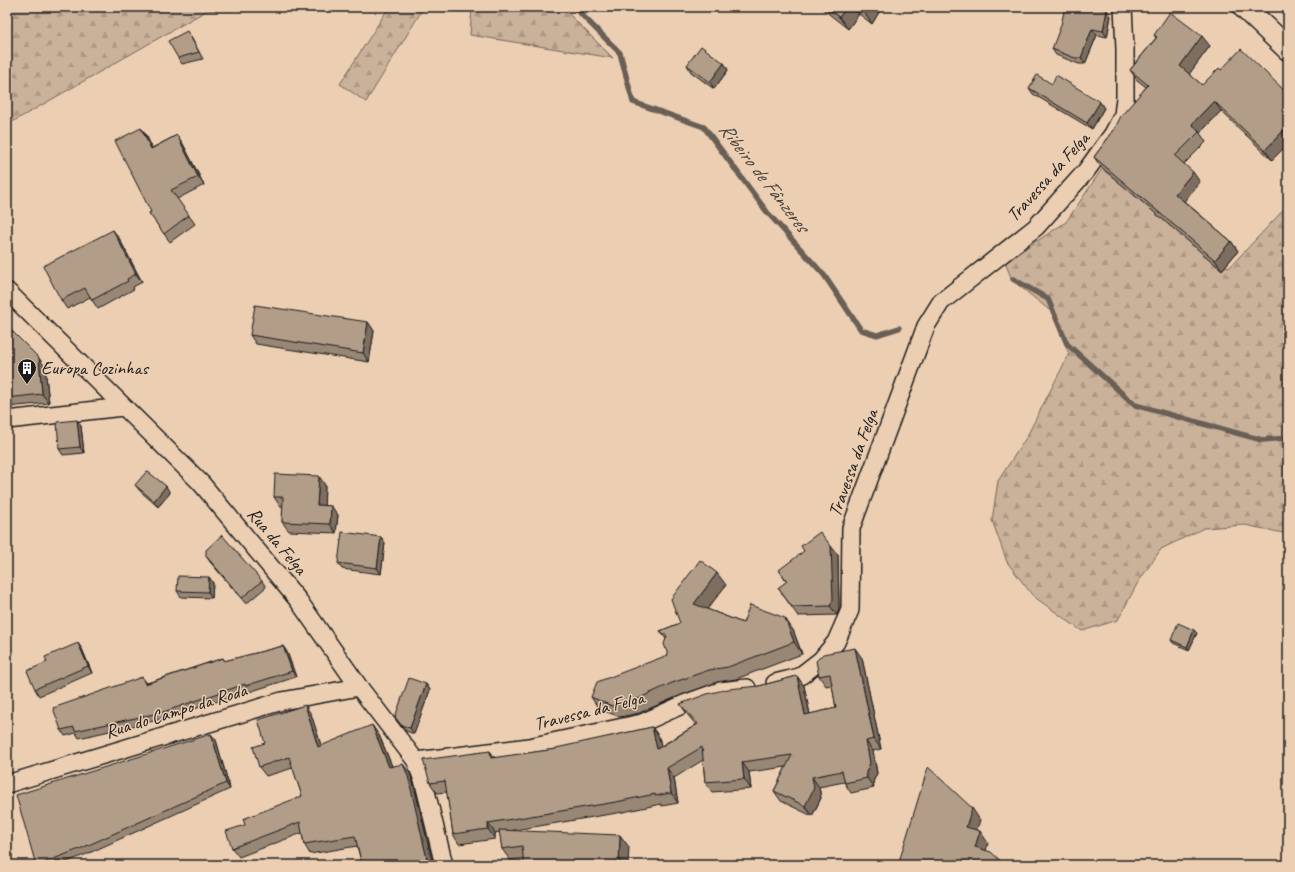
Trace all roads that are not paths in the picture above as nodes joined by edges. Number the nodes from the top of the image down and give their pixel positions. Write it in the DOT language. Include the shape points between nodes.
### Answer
graph roads {
  1 [pos="1123,7"];
  2 [pos="1244,7"];
  3 [pos="1288,49"];
  4 [pos="7,291"];
  5 [pos="123,406"];
  6 [pos="7,420"];
  7 [pos="359,687"];
  8 [pos="416,761"];
  9 [pos="7,784"];
  10 [pos="444,865"];
  1 -- 8 [label="street, Travessa da Felga" via="1123,115 1113,134 1086,171 1036,227 941,302 926,326 851,528 850,610 836,642 821,660 799,677 764,686 720,691 642,723 529,747"];
  2 -- 3 [label="street"];
  4 -- 5 [label="street, Rua da Felga"];
  5 -- 6 [label="street"];
  5 -- 7 [label="street, Rua da Felga" via="201,483 298,600"];
  7 -- 8 [label="street, Rua da Felga"];
  7 -- 9 [label="street, Rua do Campo da Roda" via="282,701"];
  8 -- 10 [label="street, Rua da Felga" via="424,783"];
}
